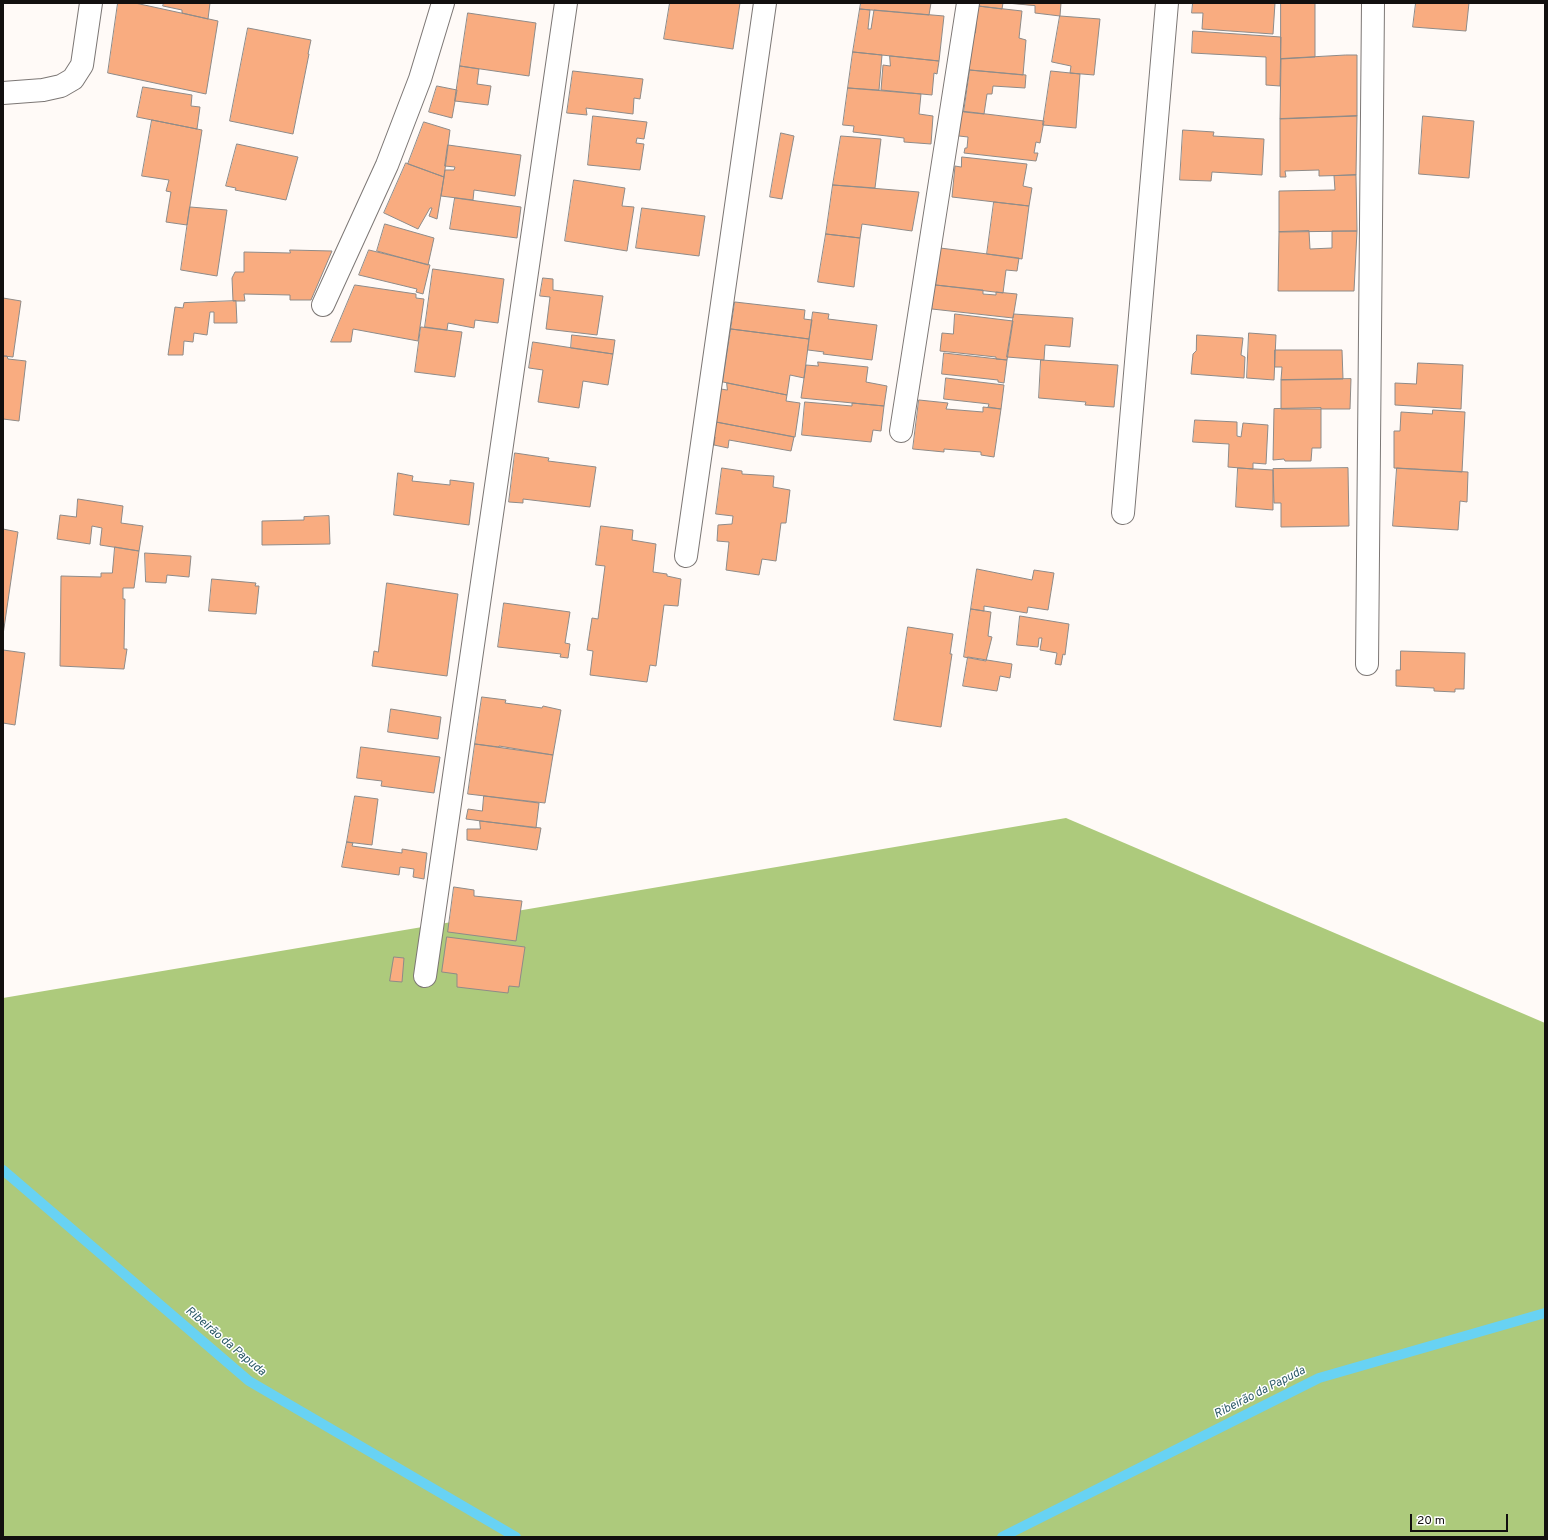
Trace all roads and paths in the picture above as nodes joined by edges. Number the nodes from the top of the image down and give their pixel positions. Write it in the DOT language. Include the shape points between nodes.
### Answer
graph roads {
  1 [pos="91,3"];
  2 [pos="443,3"];
  3 [pos="566,3"];
  4 [pos="765,3"];
  5 [pos="968,3"];
  6 [pos="1166,3"];
  7 [pos="1373,3"];
  8 [pos="3,93"];
  9 [pos="323,305"];
  10 [pos="901,431"];
  11 [pos="1123,513"];
  12 [pos="686,556"];
  13 [pos="1367,664"];
  14 [pos="424,976"];
  1 -- 8 [label="street" via="82,65 73,79 61,86 43,90"];
  2 -- 9 [label="street" via="420,80 387,165"];
  3 -- 14 [label="street"];
  4 -- 12 [label="street"];
  5 -- 10 [label="street"];
  6 -- 11 [label="street"];
  7 -- 13 [label="street"];
}
